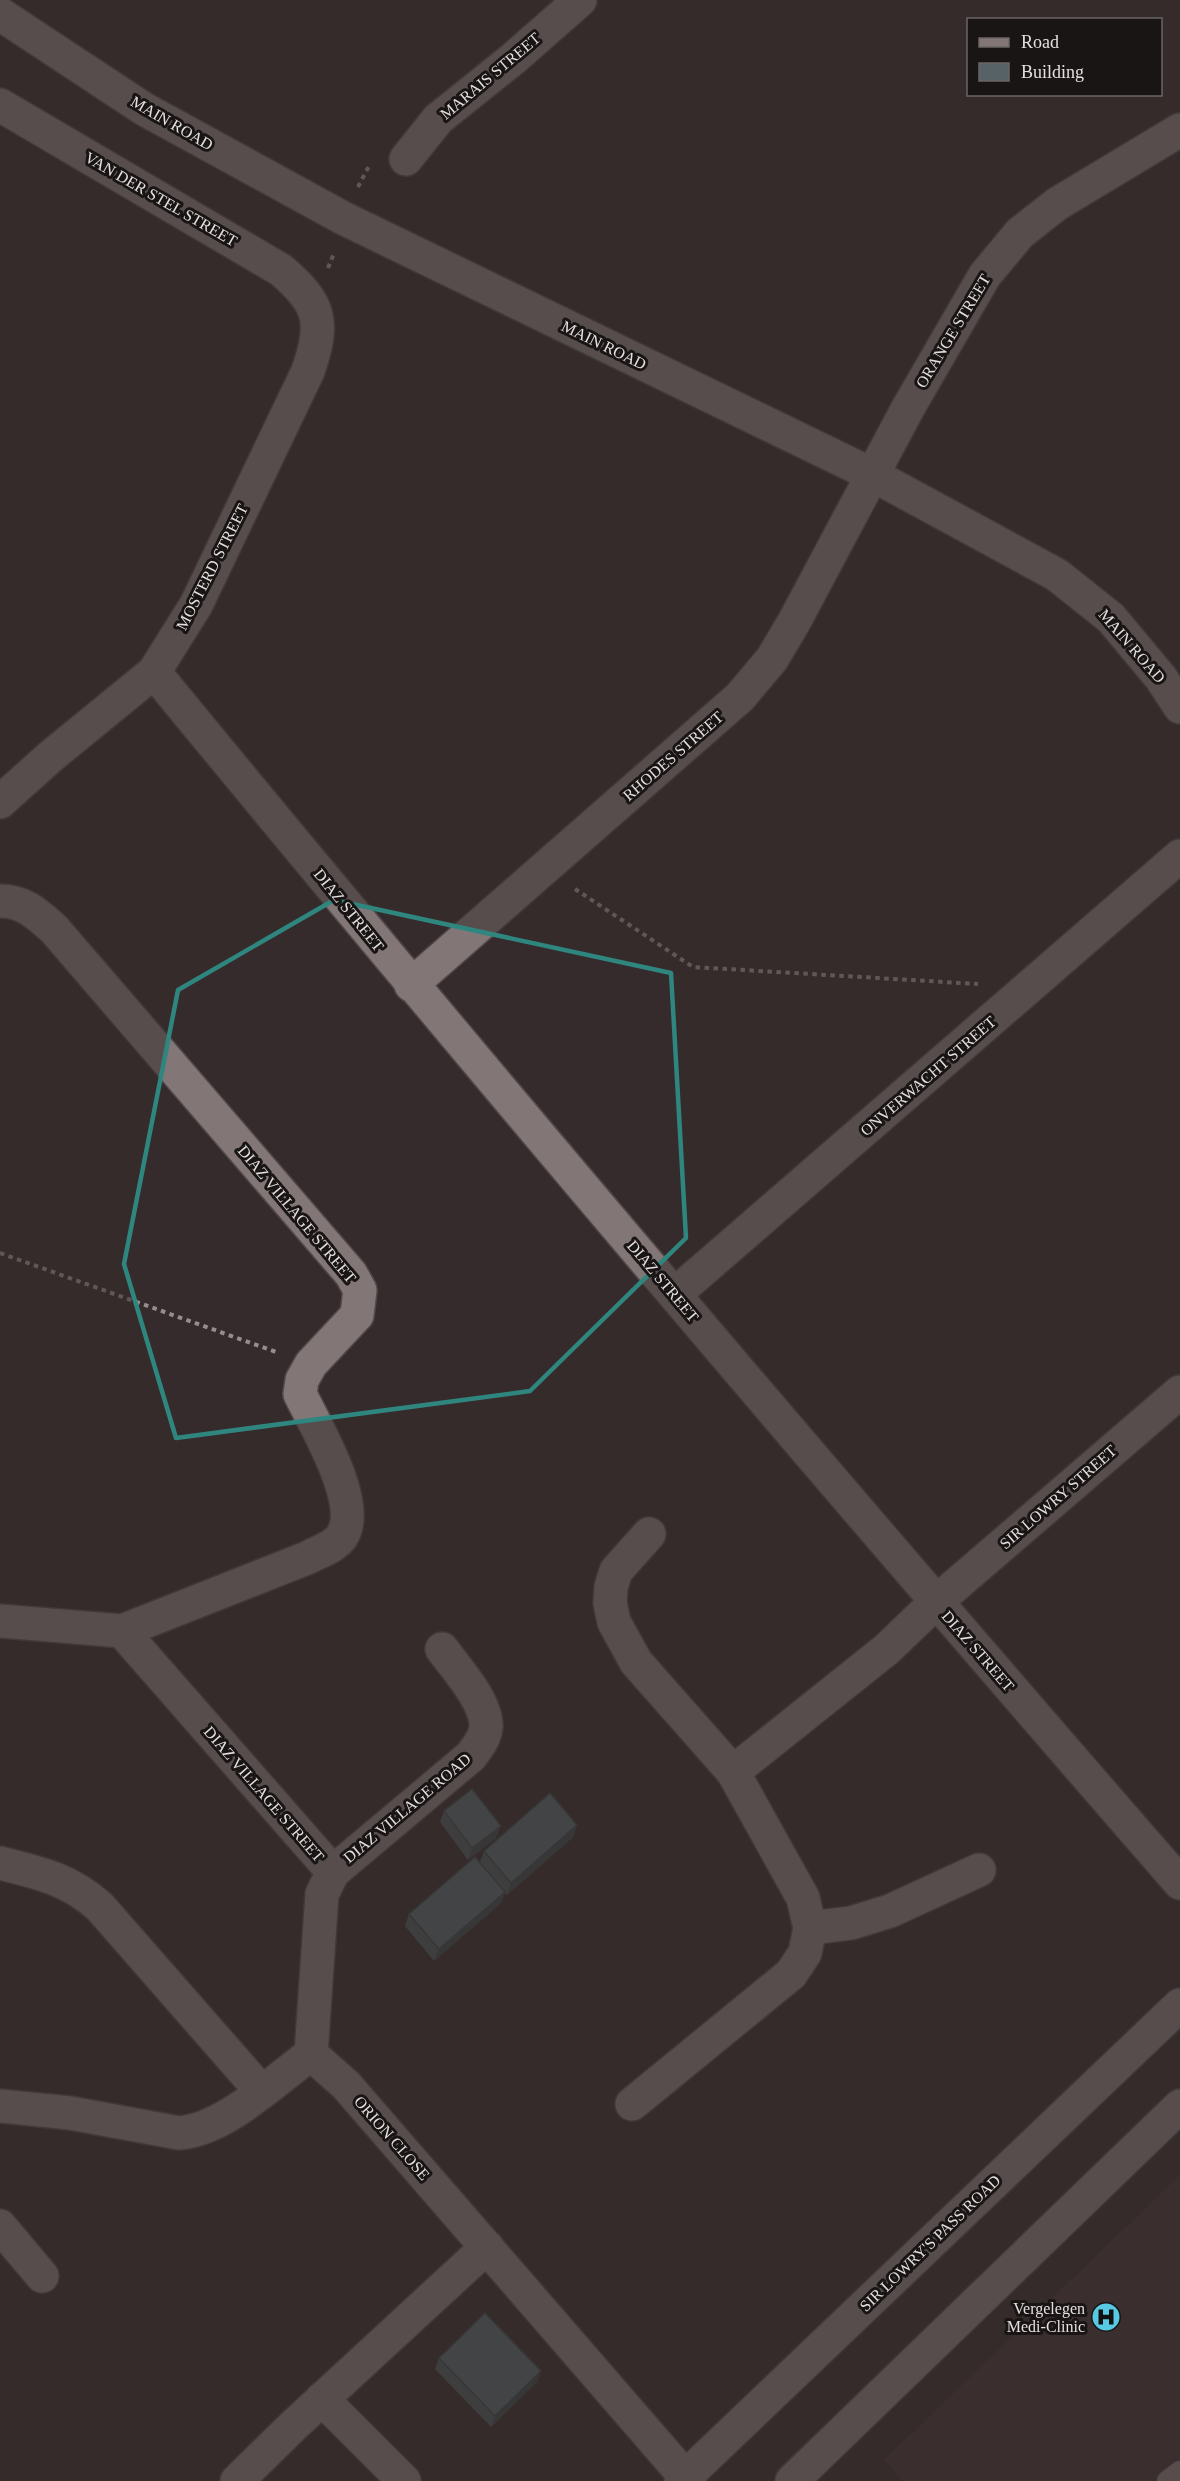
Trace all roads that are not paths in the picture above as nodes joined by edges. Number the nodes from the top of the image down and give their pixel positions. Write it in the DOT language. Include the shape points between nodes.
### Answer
graph roads {
  1 [pos="580,0"];
  2 [pos="0,14"];
  3 [pos="0,105"];
  4 [pos="1180,130"];
  5 [pos="406,159"];
  6 [pos="312,305"];
  7 [pos="873,475"];
  8 [pos="154,672"];
  9 [pos="1180,707"];
  10 [pos="0,802"];
  11 [pos="1180,856"];
  12 [pos="0,901"];
  13 [pos="411,985"];
  14 [pos="675,1294"];
  15 [pos="1180,1392"];
  16 [pos="649,1534"];
  17 [pos="936,1602"];
  18 [pos="0,1621"];
  19 [pos="122,1631"];
  20 [pos="442,1648"];
  21 [pos="733,1772"];
  22 [pos="6,1859"];
  23 [pos="979,1870"];
  24 [pos="333,1872"];
  25 [pos="1180,1883"];
  26 [pos="810,1928"];
  27 [pos="1180,2005"];
  28 [pos="311,2054"];
  29 [pos="261,2091"];
  30 [pos="632,2104"];
  31 [pos="0,2106"];
  32 [pos="1180,2107"];
  33 [pos="0,2226"];
  34 [pos="487,2247"];
  35 [pos="42,2276"];
  36 [pos="322,2399"];
  37 [pos="1180,2471"];
  38 [pos="685,2480"];
  39 [pos="237,2481"];
  40 [pos="404,2481"];
  41 [pos="792,2481"];
  42 [pos="1167,2481"];
  1 -- 5 [label="street, MARAIS STREET" via="438,119"];
  2 -- 7 [label="street, MAIN ROAD" via="144,109 343,218"];
  3 -- 6 [label="street, VAN DER STEL STREET" via="281,270 302,287"];
  4 -- 7 [label="street, ORANGE STREET" via="1057,204 1020,233 985,275"];
  6 -- 8 [label="street, MOSTERD STREET" via="317,320 317,343 308,371 196,604"];
  7 -- 9 [label="street, MAIN ROAD" via="1057,574 1112,618"];
  7 -- 13 [label="street, RHODES STREET" via="772,658 740,697"];
  8 -- 10 [label="street, MOSTERD STREET"];
  8 -- 13 [label="street, DIAZ STREET"];
  11 -- 14 [label="street, ONVERWACHT STREET"];
  12 -- 19 [label="street, DIAZ VILLAGE STREET" via="31,909 54,929 351,1274 360,1290 357,1315 311,1364 300,1394 347,1498 342,1536 307,1557"];
  13 -- 14 [label="street, DIAZ STREET"];
  14 -- 17 [label="street, DIAZ STREET"];
  15 -- 17 [label="street, SIR LOWRY STREET"];
  16 -- 21 [label="street" via="616,1571 610,1604 614,1622 636,1662"];
  17 -- 21 [label="street, SIR LOWRY STREET" via="887,1648"];
  17 -- 25 [label="street, DIAZ STREET"];
  18 -- 19 [label="street, DIAZ VILLAGE STREET"];
  19 -- 24 [label="street, DIAZ VILLAGE STREET"];
  20 -- 24 [label="street, DIAZ VILLAGE ROAD" via="484,1713 486,1728 481,1743 471,1756"];
  21 -- 26 [label="street" via="803,1898"];
  22 -- 29 [label="street" via="72,1885 100,1907"];
  23 -- 26 [label="street" via="890,1911 851,1923"];
  24 -- 28 [label="street, DIAZ VILLAGE STREET" via="321,1894"];
  26 -- 30 [label="street" via="805,1953 791,1974"];
  27 -- 38 [label="street, SIR LOWRY'S PASS ROAD"];
  28 -- 29 [label="street"];
  28 -- 34 [label="street, ORION CLOSE" via="346,2085"];
  29 -- 31 [label="street" via="224,2118 194,2132 179,2133"];
  32 -- 41 [label="street"];
  33 -- 35 [label="street"];
  34 -- 36 [label="street"];
  34 -- 38 [label="street, ORION CLOSE"];
  36 -- 39 [label="street"];
  36 -- 40 [label="street"];
  37 -- 42 [label="lane"];
}
